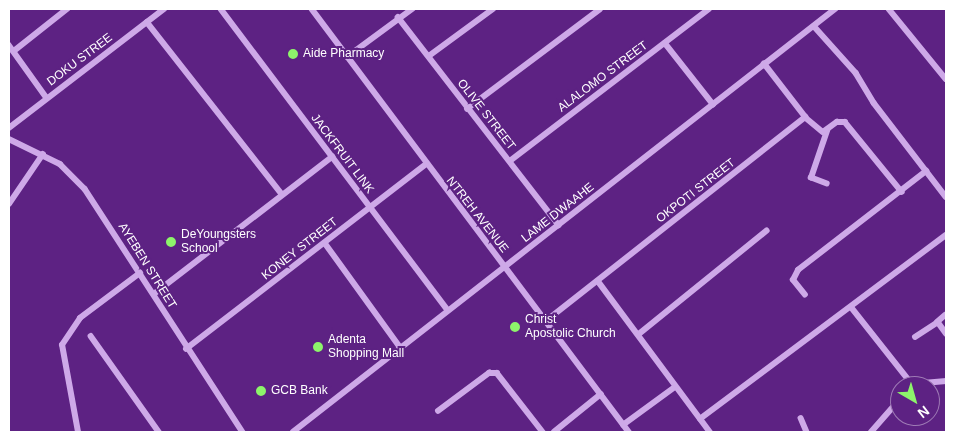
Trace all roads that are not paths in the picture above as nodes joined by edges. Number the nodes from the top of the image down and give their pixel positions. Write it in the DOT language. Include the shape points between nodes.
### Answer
graph roads {
  1 [pos="66,9"];
  2 [pos="164,9"];
  3 [pos="221,9"];
  4 [pos="312,9"];
  5 [pos="412,9"];
  6 [pos="493,9"];
  7 [pos="600,9"];
  8 [pos="709,9"];
  9 [pos="835,9"];
  10 [pos="888,9"];
  11 [pos="398,16"];
  12 [pos="147,22"];
  13 [pos="814,26"];
  14 [pos="665,43"];
  15 [pos="9,45"];
  16 [pos="14,51"];
  17 [pos="429,56"];
  18 [pos="347,57"];
  19 [pos="764,64"];
  20 [pos="946,79"];
  21 [pos="47,98"];
  22 [pos="713,104"];
  23 [pos="467,109"];
  24 [pos="805,117"];
  25 [pos="9,128"];
  26 [pos="828,131"];
  27 [pos="9,139"];
  28 [pos="43,154"];
  29 [pos="332,157"];
  30 [pos="510,162"];
  31 [pos="426,165"];
  32 [pos="926,171"];
  33 [pos="827,184"];
  34 [pos="902,192"];
  35 [pos="282,194"];
  36 [pos="946,197"];
  37 [pos="9,204"];
  38 [pos="370,208"];
  39 [pos="559,225"];
  40 [pos="766,231"];
  41 [pos="946,235"];
  42 [pos="325,244"];
  43 [pos="504,267"];
  44 [pos="140,273"];
  45 [pos="598,281"];
  46 [pos="154,294"];
  47 [pos="805,295"];
  48 [pos="852,308"];
  49 [pos="448,310"];
  50 [pos="946,315"];
  51 [pos="546,321"];
  52 [pos="938,322"];
  53 [pos="946,333"];
  54 [pos="639,334"];
  55 [pos="91,336"];
  56 [pos="915,337"];
  57 [pos="400,347"];
  58 [pos="186,349"];
  59 [pos="904,376"];
  60 [pos="675,387"];
  61 [pos="601,394"];
  62 [pos="890,410"];
  63 [pos="438,411"];
  64 [pos="801,418"];
  65 [pos="700,419"];
  66 [pos="623,425"];
  67 [pos="78,432"];
  68 [pos="159,432"];
  69 [pos="243,432"];
  70 [pos="293,432"];
  71 [pos="543,432"];
  72 [pos="554,432"];
  73 [pos="629,432"];
  74 [pos="710,432"];
  75 [pos="807,432"];
  76 [pos="870,432"];
  1 -- 16 [label="street"];
  2 -- 12 [label="street, DOKU STREE"];
  3 -- 29 [label="street, JACKFRUIT LINK"];
  4 -- 18 [label="street, NTREH AVENUE"];
  5 -- 11 [label="street"];
  6 -- 17 [label="street"];
  7 -- 23 [label="street"];
  8 -- 14 [label="street, ALALOMO STREET"];
  9 -- 13 [label="street, LAME DWAAHE"];
  10 -- 20 [label="street"];
  11 -- 17 [label="street, OLIVE STREET"];
  11 -- 18 [label="street"];
  12 -- 21 [label="street, DOKU STREE"];
  12 -- 35 [label="street"];
  13 -- 19 [label="street, LAME DWAAHE"];
  13 -- 32 [label="street" via="835,54 850,65"];
  14 -- 22 [label="street"];
  14 -- 30 [label="street, ALALOMO STREET"];
  15 -- 16 [label="street"];
  16 -- 21 [label="street"];
  17 -- 23 [label="street, OLIVE STREET"];
  18 -- 31 [label="street, NTREH AVENUE"];
  19 -- 22 [label="street, LAME DWAAHE"];
  19 -- 24 [label="street"];
  21 -- 25 [label="street, DOKU STREE"];
  22 -- 39 [label="street, LAME DWAAHE"];
  23 -- 30 [label="street, OLIVE STREET"];
  24 -- 26 [label="street" via="816,129"];
  24 -- 45 [label="street, OKPOTI STREET"];
  26 -- 33 [label="street" via="811,178"];
  26 -- 34 [label="street" via="837,122 846,122"];
  27 -- 28 [label="street, AYEBEN STREET"];
  28 -- 37 [label="street"];
  28 -- 44 [label="street, AYEBEN STREET" via="75,176"];
  29 -- 35 [label="street"];
  29 -- 38 [label="street, JACKFRUIT LINK"];
  30 -- 39 [label="street, OLIVE STREET"];
  31 -- 38 [label="street, KONEY STREET"];
  31 -- 43 [label="street, NTREH AVENUE"];
  32 -- 34 [label="street"];
  32 -- 36 [label="street"];
  34 -- 47 [label="street" via="798,270 794,280"];
  35 -- 46 [label="street"];
  38 -- 42 [label="street, KONEY STREET"];
  38 -- 49 [label="street, JACKFRUIT LINK"];
  39 -- 43 [label="street, LAME DWAAHE"];
  40 -- 54 [label="street"];
  41 -- 48 [label="street"];
  42 -- 57 [label="street"];
  42 -- 58 [label="street, KONEY STREET"];
  43 -- 49 [label="street, LAME DWAAHE"];
  43 -- 51 [label="street, NTREH AVENUE"];
  44 -- 46 [label="street, AYEBEN STREET"];
  44 -- 67 [label="street" via="80,318 64,340 62,360"];
  45 -- 51 [label="street, OKPOTI STREET"];
  45 -- 54 [label="street"];
  46 -- 58 [label="street, AYEBEN STREET"];
  48 -- 59 [label="street"];
  48 -- 65 [label="street"];
  49 -- 57 [label="street, LAME DWAAHE"];
  50 -- 52 [label="street"];
  51 -- 61 [label="street, NTREH AVENUE"];
  52 -- 53 [label="street"];
  52 -- 56 [label="street"];
  54 -- 60 [label="street"];
  55 -- 68 [label="street"];
  57 -- 70 [label="street, LAME DWAAHE"];
  58 -- 69 [label="street, AYEBEN STREET"];
  60 -- 65 [label="street"];
  60 -- 66 [label="street"];
  61 -- 66 [label="street, NTREH AVENUE"];
  61 -- 72 [label="street"];
  62 -- 76 [label="street"];
  63 -- 71 [label="street" via="488,373 497,373"];
  64 -- 75 [label="street"];
  65 -- 74 [label="street"];
  66 -- 73 [label="street, NTREH AVENUE"];
}
